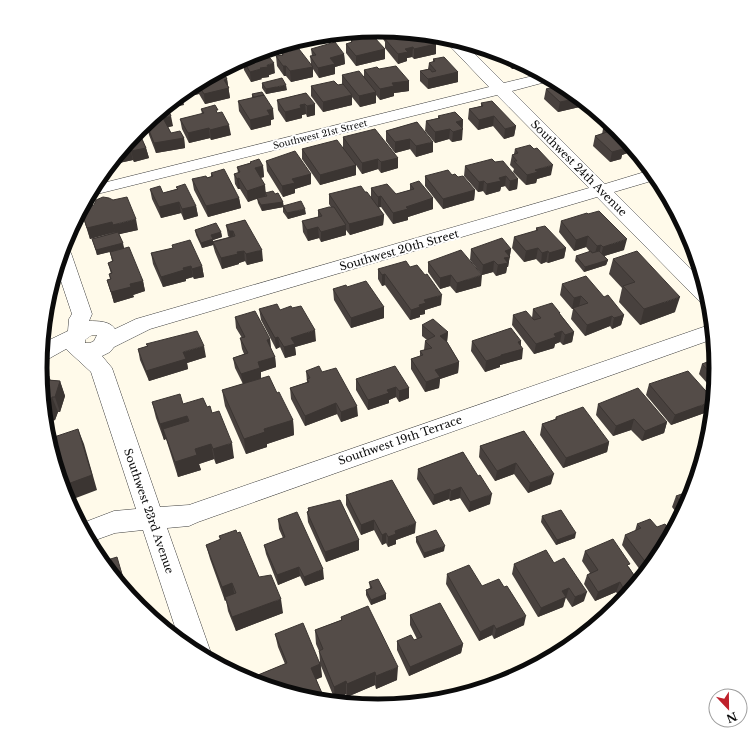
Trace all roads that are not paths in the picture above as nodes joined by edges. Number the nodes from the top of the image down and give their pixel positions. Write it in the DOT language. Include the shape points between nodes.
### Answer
graph roads {
  1 [pos="459,47"];
  2 [pos="540,79"];
  3 [pos="501,89"];
  4 [pos="648,177"];
  5 [pos="100,189"];
  6 [pos="601,190"];
  7 [pos="64,266"];
  8 [pos="700,290"];
  9 [pos="707,333"];
  10 [pos="79,337"];
  11 [pos="102,342"];
  12 [pos="48,350"];
  13 [pos="151,518"];
  14 [pos="90,531"];
  15 [pos="193,643"];
  1 -- 3 [label="street, Southwest 24th Avenue"];
  2 -- 3 [label="street, Southwest 21st Street"];
  3 -- 5 [label="street, Southwest 21st Street"];
  3 -- 6 [label="street, Southwest 24th Avenue"];
  4 -- 6 [label="street, Southwest 20th Street"];
  6 -- 8 [label="street, Southwest 24th Avenue"];
  6 -- 11 [label="street, Southwest 20th Street" via="143,324"];
  7 -- 10 [label="street, Southwest 23rd Avenue"];
  9 -- 13 [label="street, Southwest 19th Terrace" via="189,515"];
  10 -- 11 [label="street, Southwest 23rd Avenue"];
  10 -- 11 [label="street, Southwest 20th Street" via="88,328"];
  10 -- 12 [label="street"];
  11 -- 13 [label="street, Southwest 23rd Avenue"];
  13 -- 14 [label="street, Southwest 19th Terrace" via="114,522"];
  13 -- 15 [label="street, Southwest 23rd Avenue"];
}
